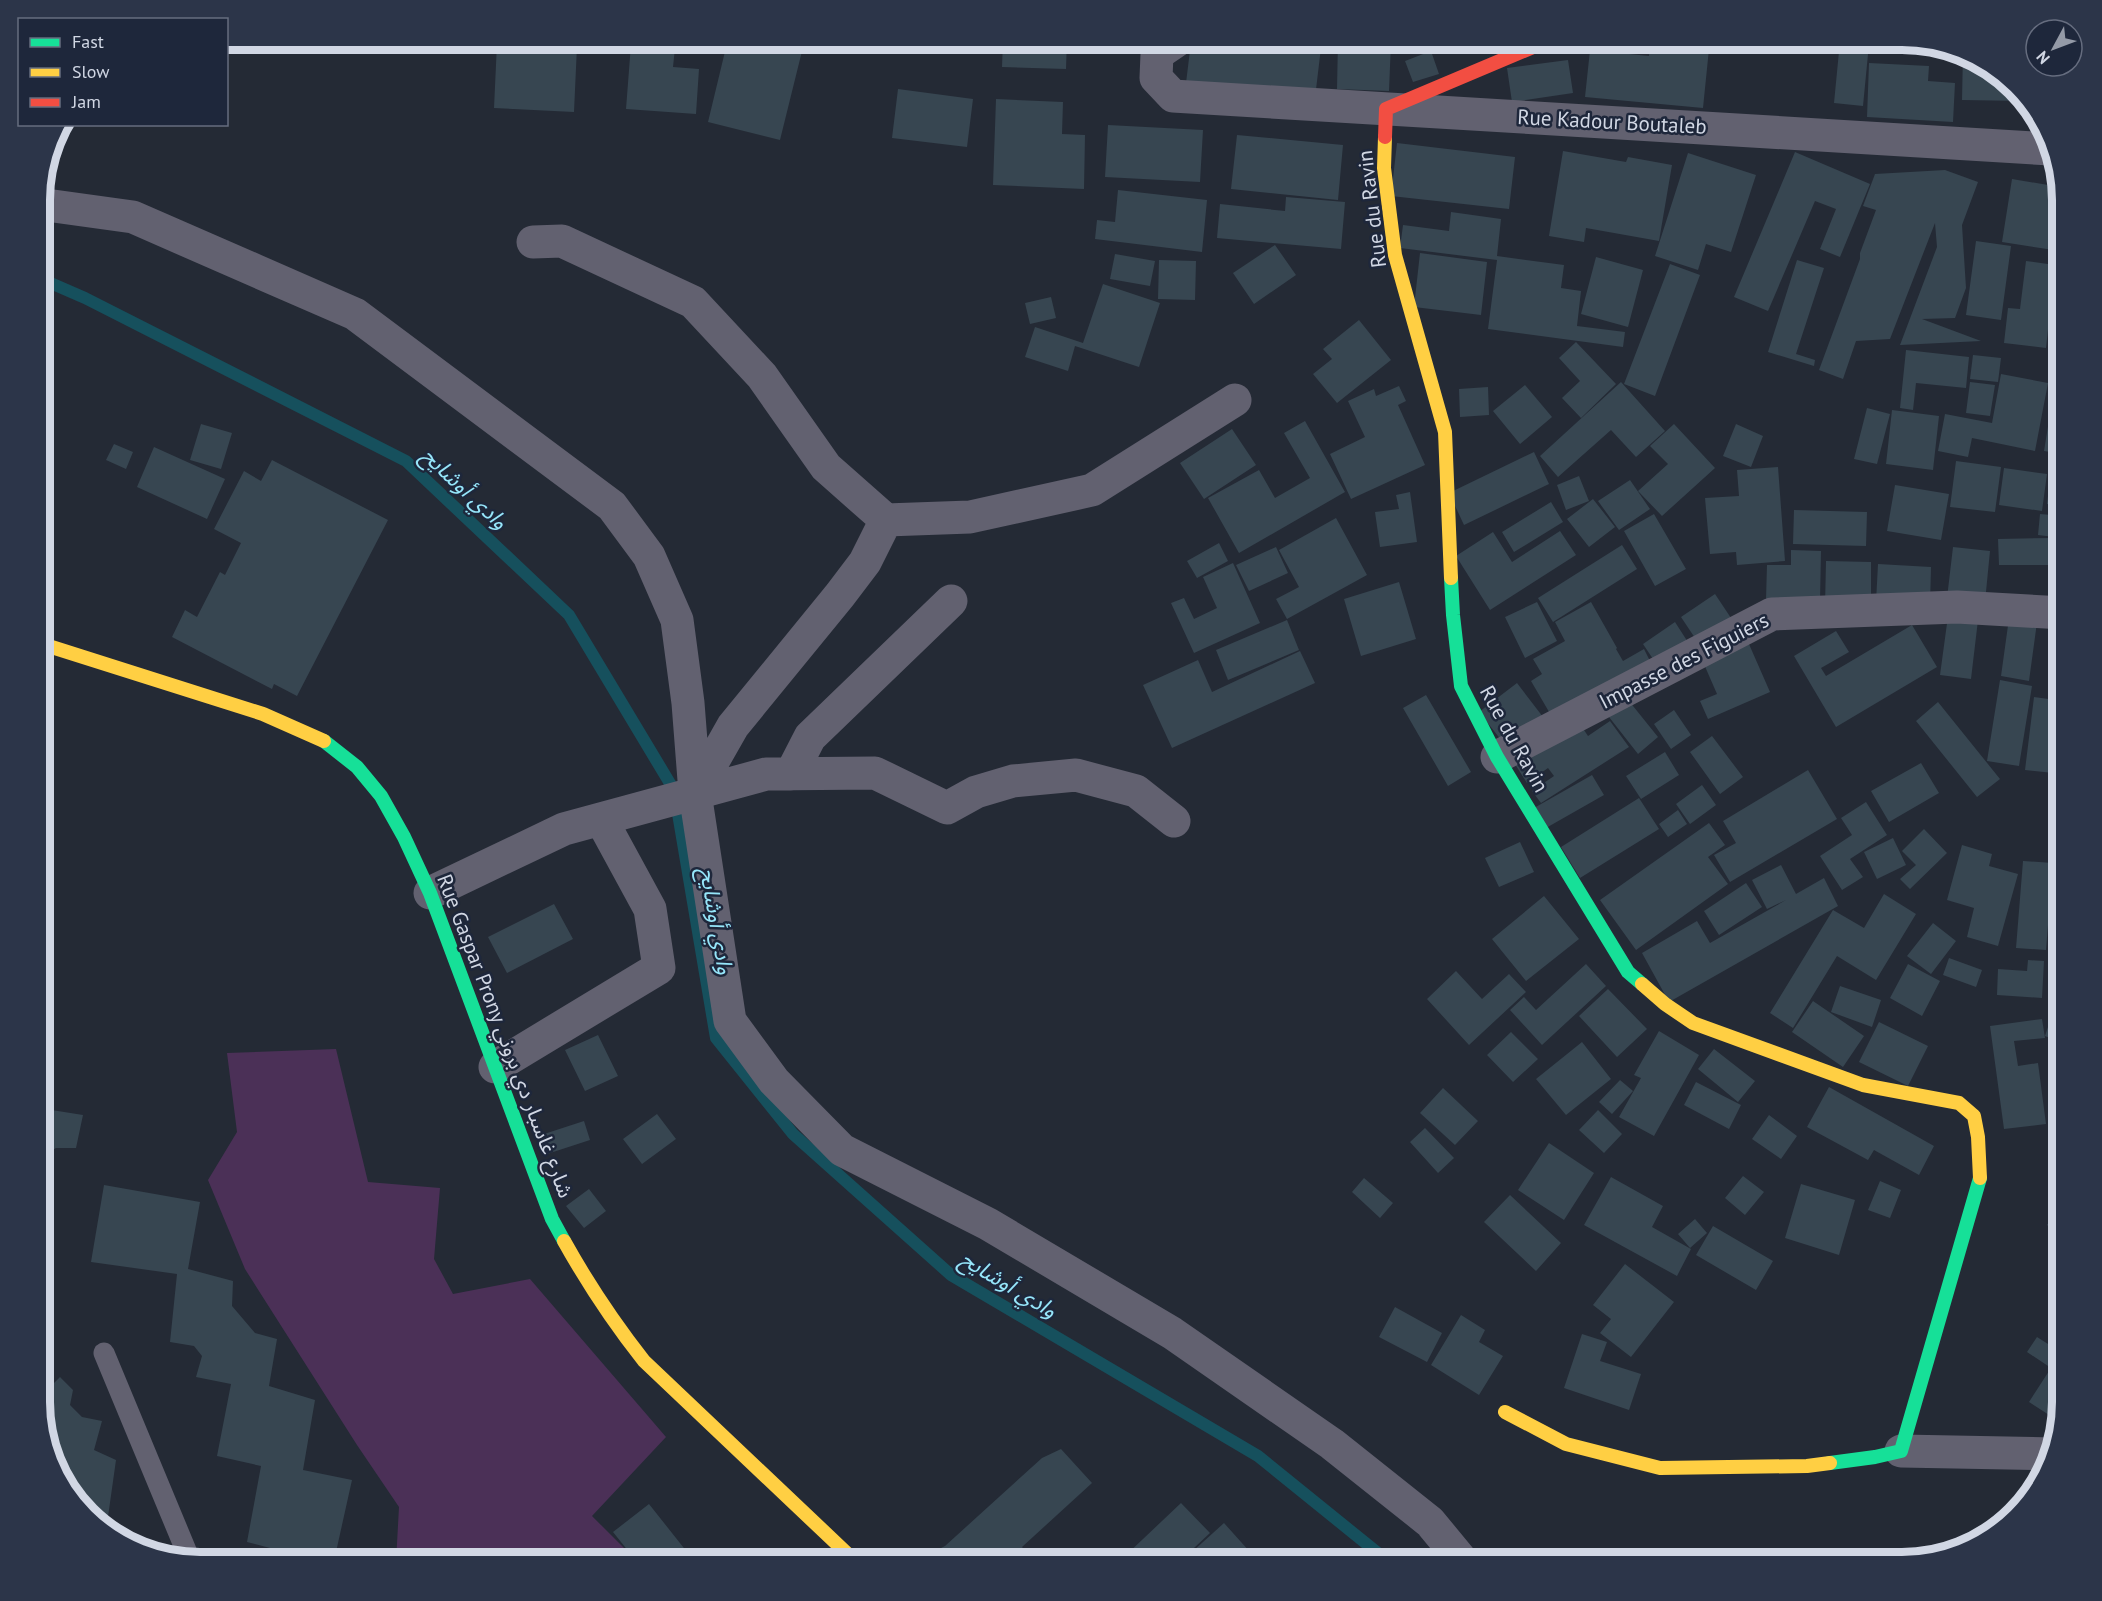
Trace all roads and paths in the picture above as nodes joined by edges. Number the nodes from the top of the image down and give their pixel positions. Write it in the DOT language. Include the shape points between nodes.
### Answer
graph roads {
  1 [pos="1163,50"];
  2 [pos="1526,50"];
  3 [pos="1386,109"];
  4 [pos="2044,149"];
  5 [pos="50,206"];
  6 [pos="533,242"];
  7 [pos="1235,400"];
  8 [pos="886,520"];
  9 [pos="951,601"];
  10 [pos="2052,612"];
  11 [pos="50,646"];
  12 [pos="1497,757"];
  13 [pos="791,774"];
  14 [pos="695,794"];
  15 [pos="601,819"];
  16 [pos="1174,821"];
  17 [pos="430,893"];
  18 [pos="495,1067"];
  19 [pos="104,1353"];
  20 [pos="1505,1412"];
  21 [pos="1901,1451"];
  22 [pos="2043,1454"];
  23 [pos="186,1551"];
  24 [pos="845,1552"];
  25 [pos="1454,1552"];
  1 -- 3 [label="street, Rue Kadour Boutaleb" via="1157,54 1156,78 1173,96"];
  2 -- 3 [label="street"];
  3 -- 4 [label="street, Rue Kadour Boutaleb"];
  3 -- 12 [label="street, Rue du Ravin" via="1384,168 1395,255 1444,432 1461,686"];
  5 -- 14 [label="street" via="133,217 355,314 612,506 649,556 676,620"];
  6 -- 8 [label="street" via="562,241 693,302 762,376 826,467"];
  7 -- 8 [label="street" via="1092,490 970,516"];
  8 -- 14 [label="street" via="866,561 733,726"];
  9 -- 13 [label="street" via="810,737"];
  10 -- 12 [label="street, Impasse des Figuiers" via="1957,607 1772,614"];
  11 -- 17 [label="street, Rue Gaspar Prony شارع غاسبار دي بروني" via="263,714 328,743 357,767 381,796"];
  12 -- 21 [label="street, Rue du Ravin" via="1628,972 1665,1004 1693,1023 1863,1085 1959,1103 1974,1116 1980,1179"];
  13 -- 14 [label="street" via="766,774"];
  13 -- 16 [label="street" via="875,773 947,808 976,792 1013,781 1076,775 1136,791"];
  14 -- 15 [label="street"];
  14 -- 25 [label="street" via="730,1021 774,1081 842,1150 988,1224 1172,1333 1332,1444 1430,1522"];
  15 -- 17 [label="street" via="564,830"];
  15 -- 18 [label="street" via="650,909 659,968"];
  17 -- 18 [label="street, Rue Gaspar Prony شارع غاسبار دي بروني"];
  18 -- 24 [label="street, Rue Gaspar Prony شارع غاسبار دي بروني" via="552,1219 617,1326 644,1361"];
  19 -- 23 [label="lane"];
  20 -- 21 [label="street" via="1566,1444 1660,1468 1807,1466"];
  21 -- 22 [label="street"];
}
